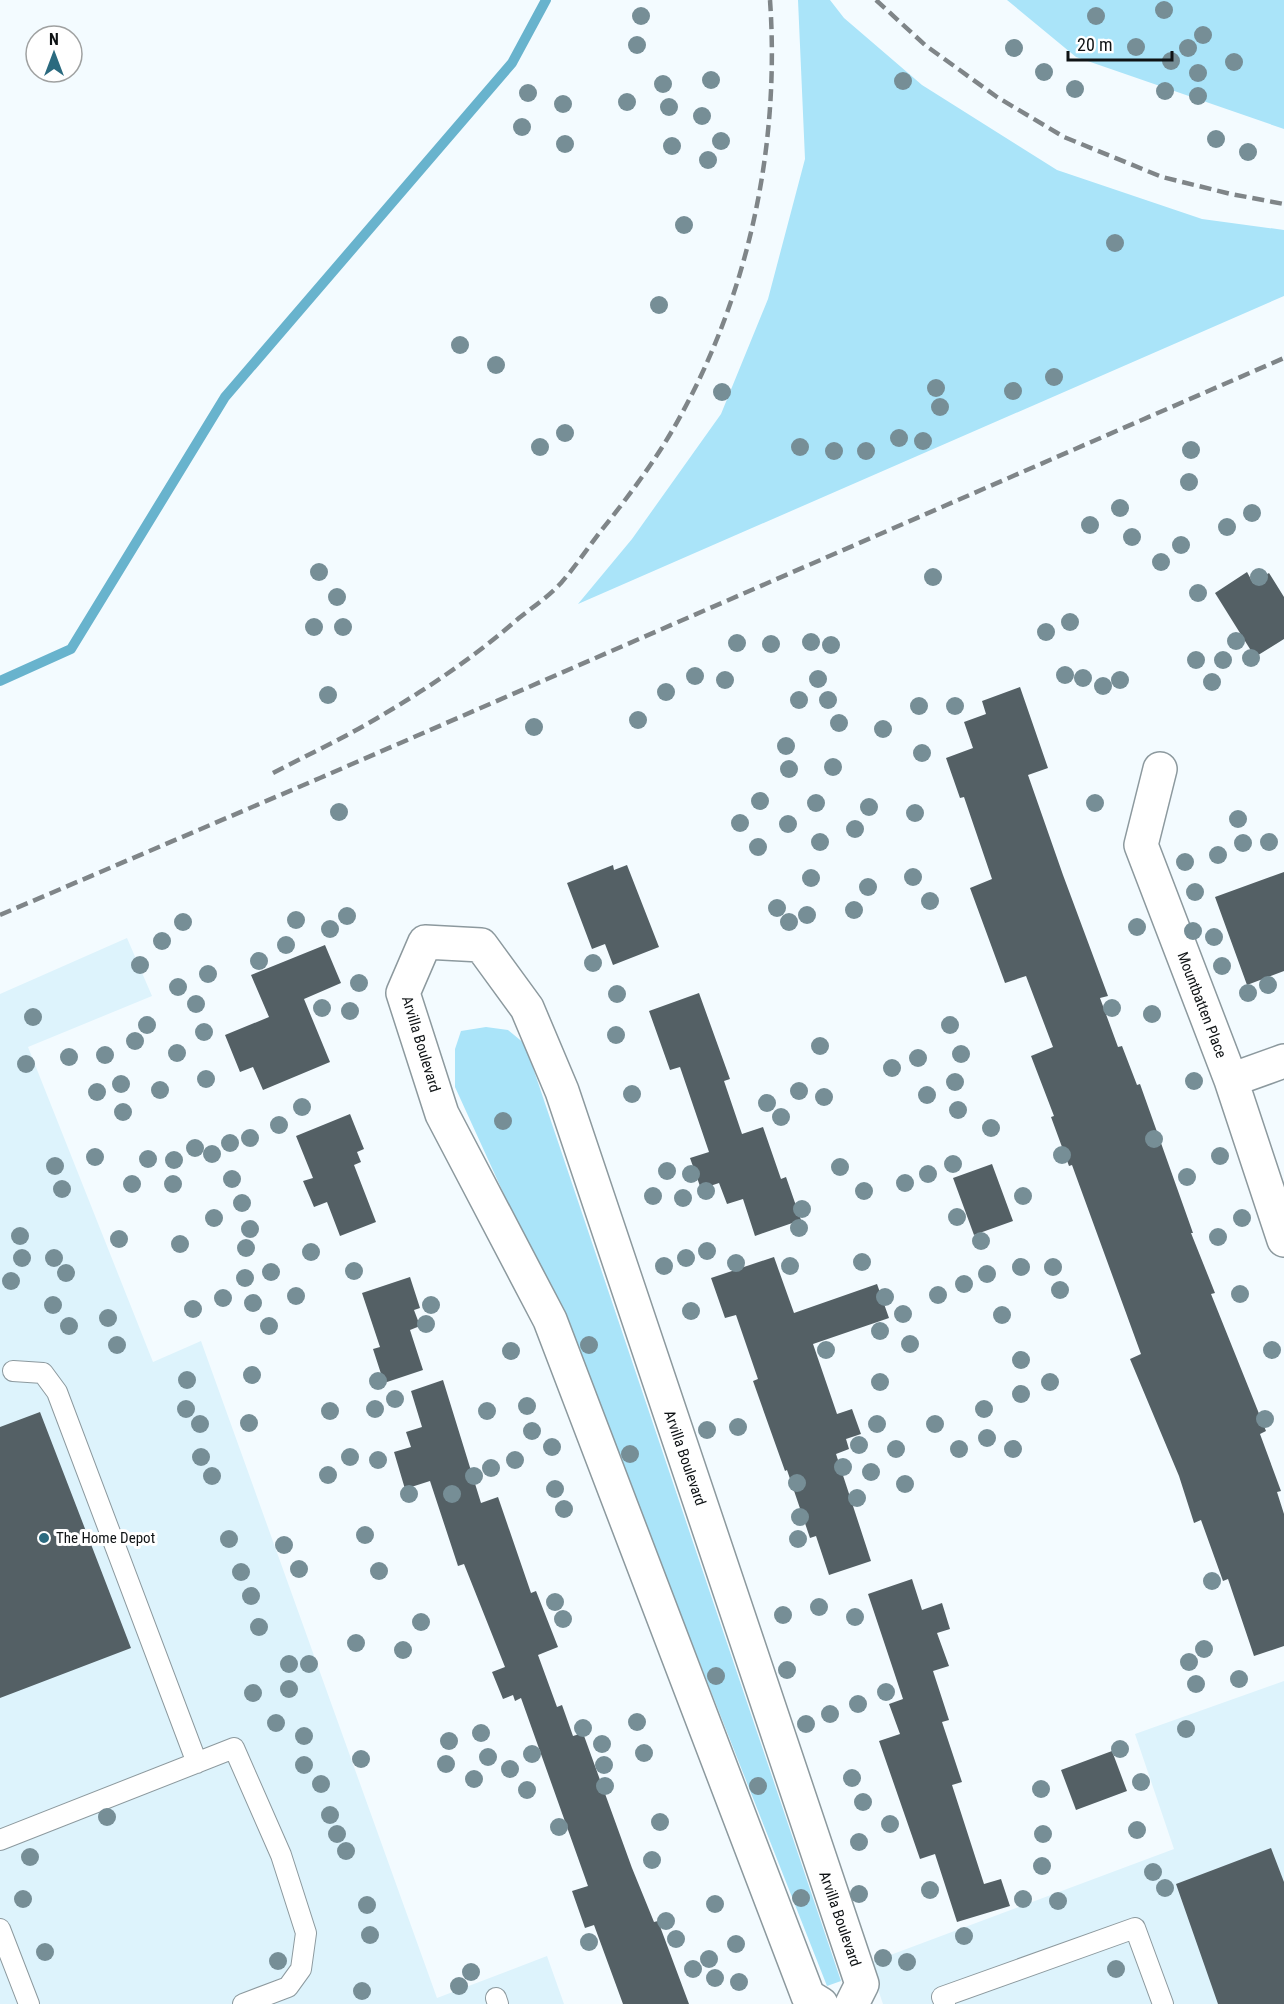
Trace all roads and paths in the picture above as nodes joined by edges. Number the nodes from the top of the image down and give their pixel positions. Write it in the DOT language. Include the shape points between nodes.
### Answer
graph roads {
  1 [pos="1160,769"];
  2 [pos="1284,1061"];
  3 [pos="1231,1080"];
  4 [pos="1284,1240"];
  5 [pos="13,1371"];
  6 [pos="197,1762"];
  7 [pos="0,1840"];
  8 [pos="0,1929"];
  9 [pos="1161,2003"];
  10 [pos="29,2004"];
  11 [pos="243,2004"];
  12 [pos="821,2004"];
  13 [pos="852,2004"];
  14 [pos="945,2004"];
  1 -- 3 [label="street, Mountbatten Place" via="1141,845"];
  2 -- 3 [label="street"];
  3 -- 4 [label="street, Mountbatten Place"];
  5 -- 6 [label="lane" via="43,1373 57,1392"];
  6 -- 7 [label="lane"];
  6 -- 11 [label="lane" via="234,1748 281,1855 306,1933 301,1969 288,1987"];
  8 -- 10 [label="lane"];
  9 -- 14 [label="lane" via="1134,1928 942,1997"];
  12 -- 13 [label="street, Arvilla Boulevard" via="807,1996 550,1320 442,1114 403,993 425,942 481,945 527,1008 562,1091 862,1984"];
}
